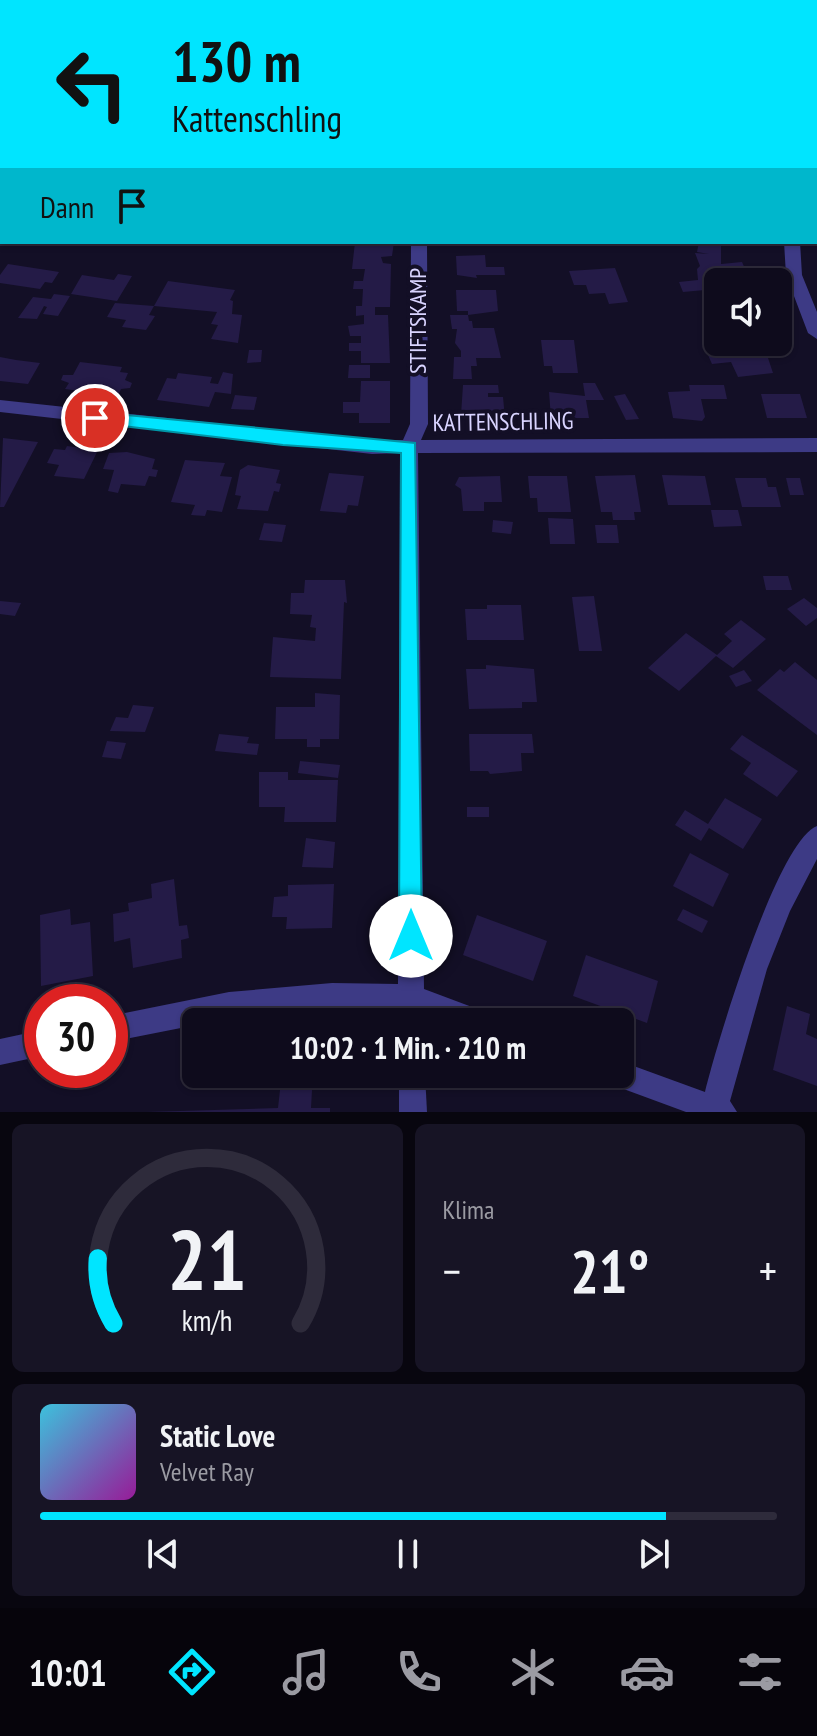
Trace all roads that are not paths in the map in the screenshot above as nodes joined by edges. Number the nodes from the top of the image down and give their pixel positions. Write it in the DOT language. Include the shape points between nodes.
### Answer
graph roads {
  1 [pos="419,244"];
  2 [pos="792,244"];
  3 [pos="817,333"];
  4 [pos="0,406"];
  5 [pos="817,445"];
  6 [pos="409,448"];
  7 [pos="817,837"];
  8 [pos="214,1008"];
  9 [pos="405,1008"];
  10 [pos="411,1008"];
  11 [pos="182,1014"];
  12 [pos="128,1025"];
  13 [pos="24,1047"];
  14 [pos="0,1052"];
  15 [pos="634,1079"];
  16 [pos="412,1088"];
  17 [pos="718,1110"];
  18 [pos="413,1112"];
  1 -- 6 [label="street, STIFTSKAMP" via="419,424"];
  2 -- 3 [label="street" via="794,275"];
  4 -- 6 [label="street, KATTENSCHLING" via="239,435"];
  5 -- 6 [label="street, KATTENSCHLING"];
  6 -- 10 [label="street, STIFTSKAMP"];
  7 -- 17 [label="street" via="767,931 745,988"];
  8 -- 9 [label="street" via="332,996"];
  11 -- 12 [label="street"];
  13 -- 14 [label="street"];
  15 -- 17 [label="street"];
  16 -- 18 [label="street"];
}
